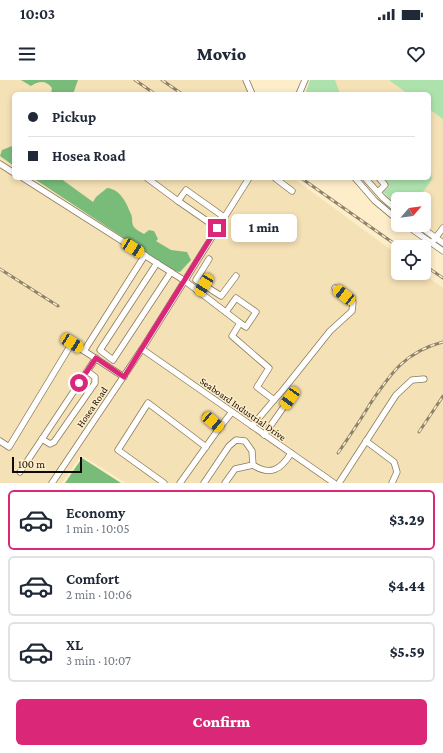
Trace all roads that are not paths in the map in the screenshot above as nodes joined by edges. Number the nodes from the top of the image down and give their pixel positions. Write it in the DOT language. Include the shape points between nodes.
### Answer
graph roads {
  1 [pos="246,80"];
  2 [pos="305,80"];
  3 [pos="251,92"];
  4 [pos="300,92"];
  5 [pos="0,164"];
  6 [pos="12,171"];
  7 [pos="26,180"];
  8 [pos="150,180"];
  9 [pos="247,180"];
  10 [pos="278,180"];
  11 [pos="357,180"];
  12 [pos="367,180"];
  13 [pos="381,180"];
  14 [pos="292,191"];
  15 [pos="378,192"];
  16 [pos="178,201"];
  17 [pos="391,205"];
  18 [pos="391,214"];
  19 [pos="224,217"];
  20 [pos="217,228"];
  21 [pos="443,228"];
  22 [pos="416,232"];
  23 [pos="427,232"];
  24 [pos="435,238"];
  25 [pos="427,240"];
  26 [pos="431,243"];
  27 [pos="443,243"];
  28 [pos="443,251"];
  29 [pos="146,255"];
  30 [pos="209,259"];
  31 [pos="157,263"];
  32 [pos="171,272"];
  33 [pos="236,276"];
  34 [pos="185,281"];
  35 [pos="204,285"];
  36 [pos="335,288"];
  37 [pos="199,292"];
  38 [pos="226,312"];
  39 [pos="240,323"];
  40 [pos="142,349"];
  41 [pos="84,350"];
  42 [pos="96,358"];
  43 [pos="87,372"];
  44 [pos="124,377"];
  45 [pos="424,378"];
  46 [pos="290,398"];
  47 [pos="274,400"];
  48 [pos="232,412"];
  49 [pos="206,416"];
  50 [pos="252,426"];
  51 [pos="220,427"];
  52 [pos="264,435"];
  53 [pos="42,439"];
  54 [pos="0,441"];
  55 [pos="366,441"];
  56 [pos="206,447"];
  57 [pos="291,453"];
  58 [pos="253,465"];
  59 [pos="20,472"];
  60 [pos="52,483"];
  61 [pos="164,483"];
  62 [pos="180,483"];
  63 [pos="204,483"];
  64 [pos="225,483"];
  65 [pos="332,483"];
  66 [pos="339,483"];
  67 [pos="392,483"];
  1 -- 3 [label="street"];
  2 -- 4 [label="street"];
  5 -- 6 [label="street"];
  7 -- 29 [label="street"];
  8 -- 16 [label="street"];
  9 -- 19 [label="street, Hosea Road"];
  10 -- 14 [label="street"];
  11 -- 18 [label="street"];
  12 -- 15 [label="street"];
  13 -- 15 [label="street" via="385,185"];
  15 -- 17 [label="street"];
  16 -- 19 [label="street" via="186,190"];
  16 -- 20 [label="street"];
  19 -- 20 [label="street, Hosea Road"];
  20 -- 34 [label="street, Hosea Road"];
  21 -- 24 [label="street"];
  22 -- 25 [label="street"];
  23 -- 24 [label="street"];
  24 -- 26 [label="street"];
  24 -- 27 [label="street"];
  26 -- 28 [label="street"];
  29 -- 31 [label="street"];
  29 -- 41 [label="street"];
  30 -- 35 [label="street" via="196,280"];
  31 -- 32 [label="street"];
  31 -- 32 [label="street" via="100,350 113,360"];
  32 -- 34 [label="street"];
  33 -- 35 [label="street" via="221,296"];
  34 -- 37 [label="street"];
  34 -- 40 [label="street, Hosea Road"];
  35 -- 37 [label="street"];
  36 -- 47 [label="street" via="353,302 352,311 330,331"];
  37 -- 38 [label="street"];
  38 -- 39 [label="street"];
  38 -- 39 [label="street" via="236,298 256,312 246,327"];
  39 -- 47 [label="street" via="232,336 268,368 257,387"];
  40 -- 44 [label="street, Hosea Road"];
  40 -- 48 [label="street, Seaboard Industrial Drive"];
  41 -- 42 [label="street"];
  41 -- 54 [label="street" via="72,343 9,447"];
  42 -- 43 [label="street"];
  42 -- 44 [label="street"];
  43 -- 53 [label="street"];
  43 -- 53 [label="street" via="95,377 95,383 54,442 50,444"];
  44 -- 60 [label="street, Hosea Road"];
  45 -- 55 [label="street" via="412,380 396,395"];
  46 -- 52 [label="street"];
  47 -- 50 [label="street"];
  48 -- 50 [label="street, Seaboard Industrial Drive"];
  48 -- 51 [label="street"];
  49 -- 51 [label="street"];
  50 -- 52 [label="street, Seaboard Industrial Drive"];
  51 -- 56 [label="street"];
  52 -- 57 [label="street, Seaboard Industrial Drive"];
  53 -- 59 [label="street"];
  55 -- 66 [label="street"];
  55 -- 67 [label="street" via="394,462 396,472"];
  56 -- 61 [label="street" via="148,403 118,450"];
  56 -- 62 [label="street"];
  57 -- 58 [label="street" via="286,461 268,472"];
  57 -- 65 [label="street, Seaboard Industrial Drive"];
  58 -- 63 [label="street" via="252,451 245,441 236,440 229,446"];
  58 -- 64 [label="street" via="235,469"];
}
